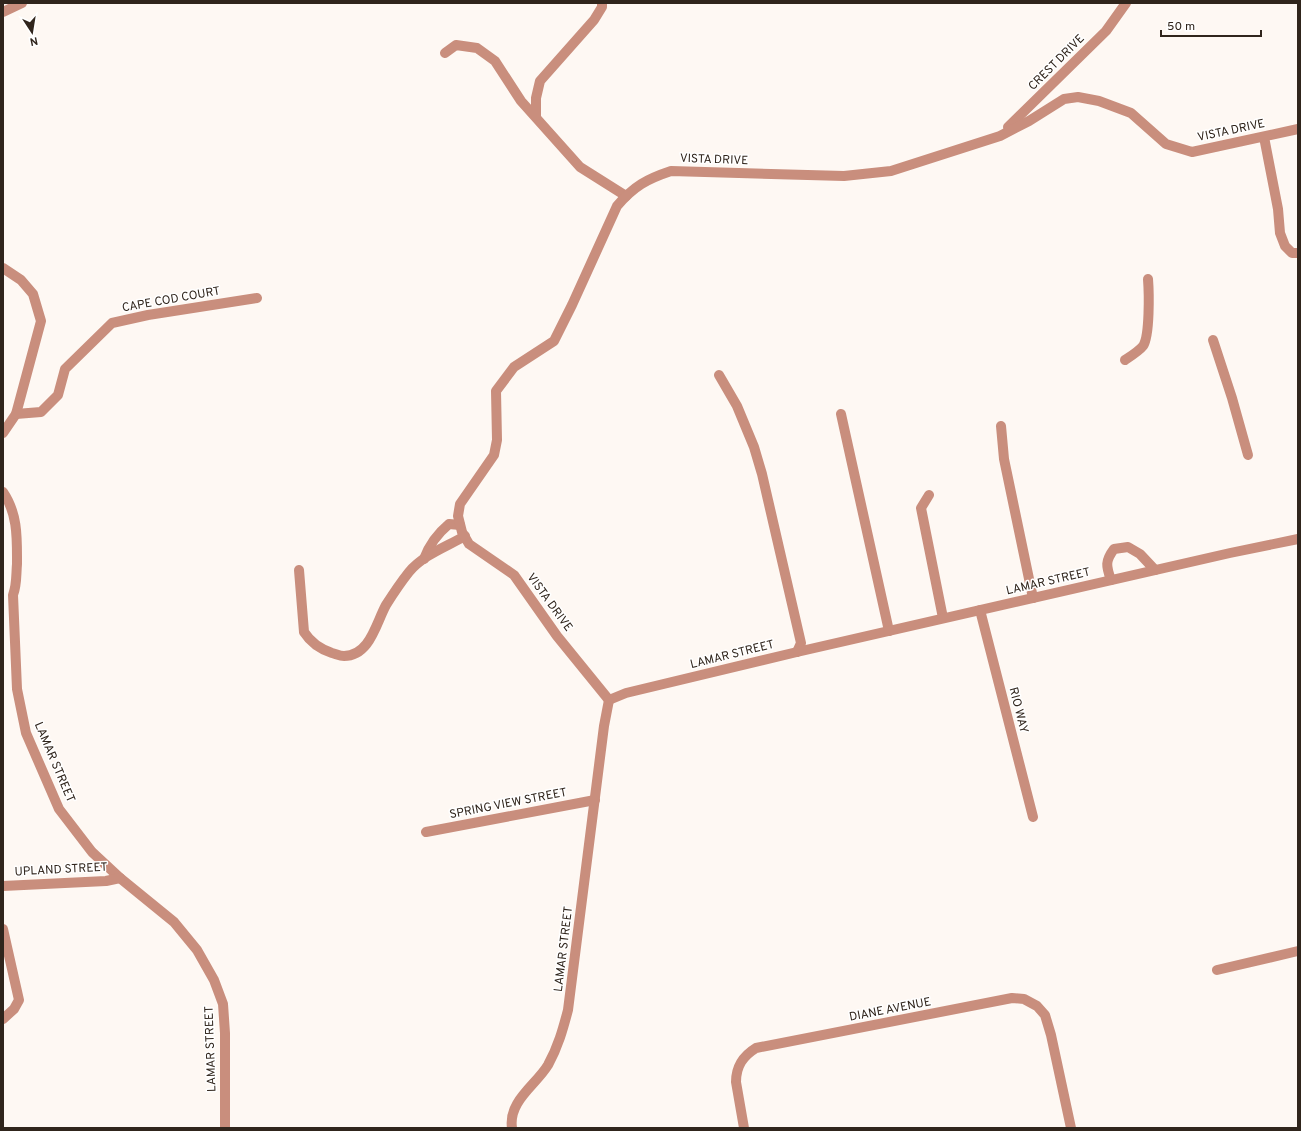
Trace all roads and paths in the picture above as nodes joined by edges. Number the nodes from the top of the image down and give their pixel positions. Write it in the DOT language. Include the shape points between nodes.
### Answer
graph roads {
  1 [pos="22,3"];
  2 [pos="602,3"];
  3 [pos="1126,3"];
  4 [pos="3,12"];
  5 [pos="445,53"];
  6 [pos="536,116"];
  7 [pos="1298,129"];
  8 [pos="1000,136"];
  9 [pos="1264,137"];
  10 [pos="626,196"];
  11 [pos="1298,253"];
  12 [pos="3,268"];
  13 [pos="1148,279"];
  14 [pos="257,298"];
  15 [pos="1213,340"];
  16 [pos="1125,360"];
  17 [pos="718,375"];
  18 [pos="16,414"];
  19 [pos="841,414"];
  20 [pos="1001,426"];
  21 [pos="3,433"];
  22 [pos="1248,455"];
  23 [pos="3,492"];
  24 [pos="930,495"];
  25 [pos="460,525"];
  26 [pos="465,536"];
  27 [pos="1298,539"];
  28 [pos="424,559"];
  29 [pos="300,570"];
  30 [pos="1155,570"];
  31 [pos="1111,580"];
  32 [pos="1033,598"];
  33 [pos="980,610"];
  34 [pos="943,618"];
  35 [pos="889,631"];
  36 [pos="797,652"];
  37 [pos="609,700"];
  38 [pos="595,800"];
  39 [pos="1032,818"];
  40 [pos="426,832"];
  41 [pos="120,878"];
  42 [pos="3,886"];
  43 [pos="3,929"];
  44 [pos="1298,951"];
  45 [pos="1217,970"];
  46 [pos="3,1019"];
  47 [pos="225,1128"];
  48 [pos="512,1128"];
  49 [pos="744,1128"];
  50 [pos="1071,1128"];
  1 -- 4 [label="street"];
  2 -- 6 [label="street" via="594,20 540,81 536,98"];
  3 -- 8 [label="street, CREST DRIVE" via="1106,31"];
  5 -- 6 [label="street" via="456,45 477,48 485,52 495,61 521,101"];
  6 -- 10 [label="street" via="580,167"];
  7 -- 9 [label="street, VISTA DRIVE"];
  8 -- 9 [label="street, VISTA DRIVE" via="1064,99 1078,97 1099,100 1131,113 1166,144 1192,152"];
  8 -- 10 [label="street, VISTA DRIVE" via="891,171 844,176 671,170 646,180"];
  9 -- 11 [label="street" via="1280,233 1285,246 1292,253"];
  10 -- 25 [label="street, VISTA DRIVE" via="617,206 554,341 514,367 496,391 497,440 494,454 460,504"];
  12 -- 18 [label="street" via="20,280 32,294 41,321"];
  13 -- 16 [label="street" via="1148,326 1143,346"];
  14 -- 18 [label="street, CAPE COD COURT" via="112,323 65,369 58,395 41,412"];
  15 -- 22 [label="street"];
  17 -- 36 [label="street" via="737,406 762,474 801,643"];
  18 -- 21 [label="street"];
  19 -- 35 [label="street"];
  20 -- 32 [label="street" via="1004,459"];
  23 -- 41 [label="street, LAMAR STREET" via="13,512 17,534 16,586 13,595 17,690 26,733 59,809 92,852"];
  24 -- 34 [label="street" via="921,508"];
  25 -- 26 [label="street, VISTA DRIVE"];
  25 -- 28 [label="street" via="449,524 442,529 429,545"];
  26 -- 28 [label="street"];
  26 -- 37 [label="street, VISTA DRIVE" via="469,544 514,575 557,636"];
  27 -- 30 [label="street, LAMAR STREET"];
  28 -- 29 [label="street" via="418,561 408,573 386,605 363,649 344,656 322,650 309,640 304,632"];
  30 -- 31 [label="street, LAMAR STREET"];
  30 -- 31 [label="street" via="1140,554 1128,547 1114,549 1107,558"];
  31 -- 32 [label="street, LAMAR STREET"];
  32 -- 33 [label="street, LAMAR STREET"];
  33 -- 34 [label="street, LAMAR STREET"];
  33 -- 39 [label="street, RIO WAY"];
  34 -- 35 [label="street, LAMAR STREET"];
  35 -- 36 [label="street, LAMAR STREET"];
  36 -- 37 [label="street, LAMAR STREET" via="626,693"];
  37 -- 38 [label="street, LAMAR STREET"];
  38 -- 40 [label="street, SPRING VIEW STREET"];
  38 -- 48 [label="street, LAMAR STREET" via="568,1010 558,1045 547,1067 516,1107"];
  41 -- 42 [label="street, UPLAND STREET" via="106,881"];
  41 -- 47 [label="street, LAMAR STREET" via="174,922 197,950 214,980 223,1004"];
  43 -- 46 [label="street" via="19,1000"];
  44 -- 45 [label="street"];
  49 -- 50 [label="street, DIANE AVENUE" via="736,1075 740,1062 756,1048 1012,998 1024,999 1045,1015"];
}
